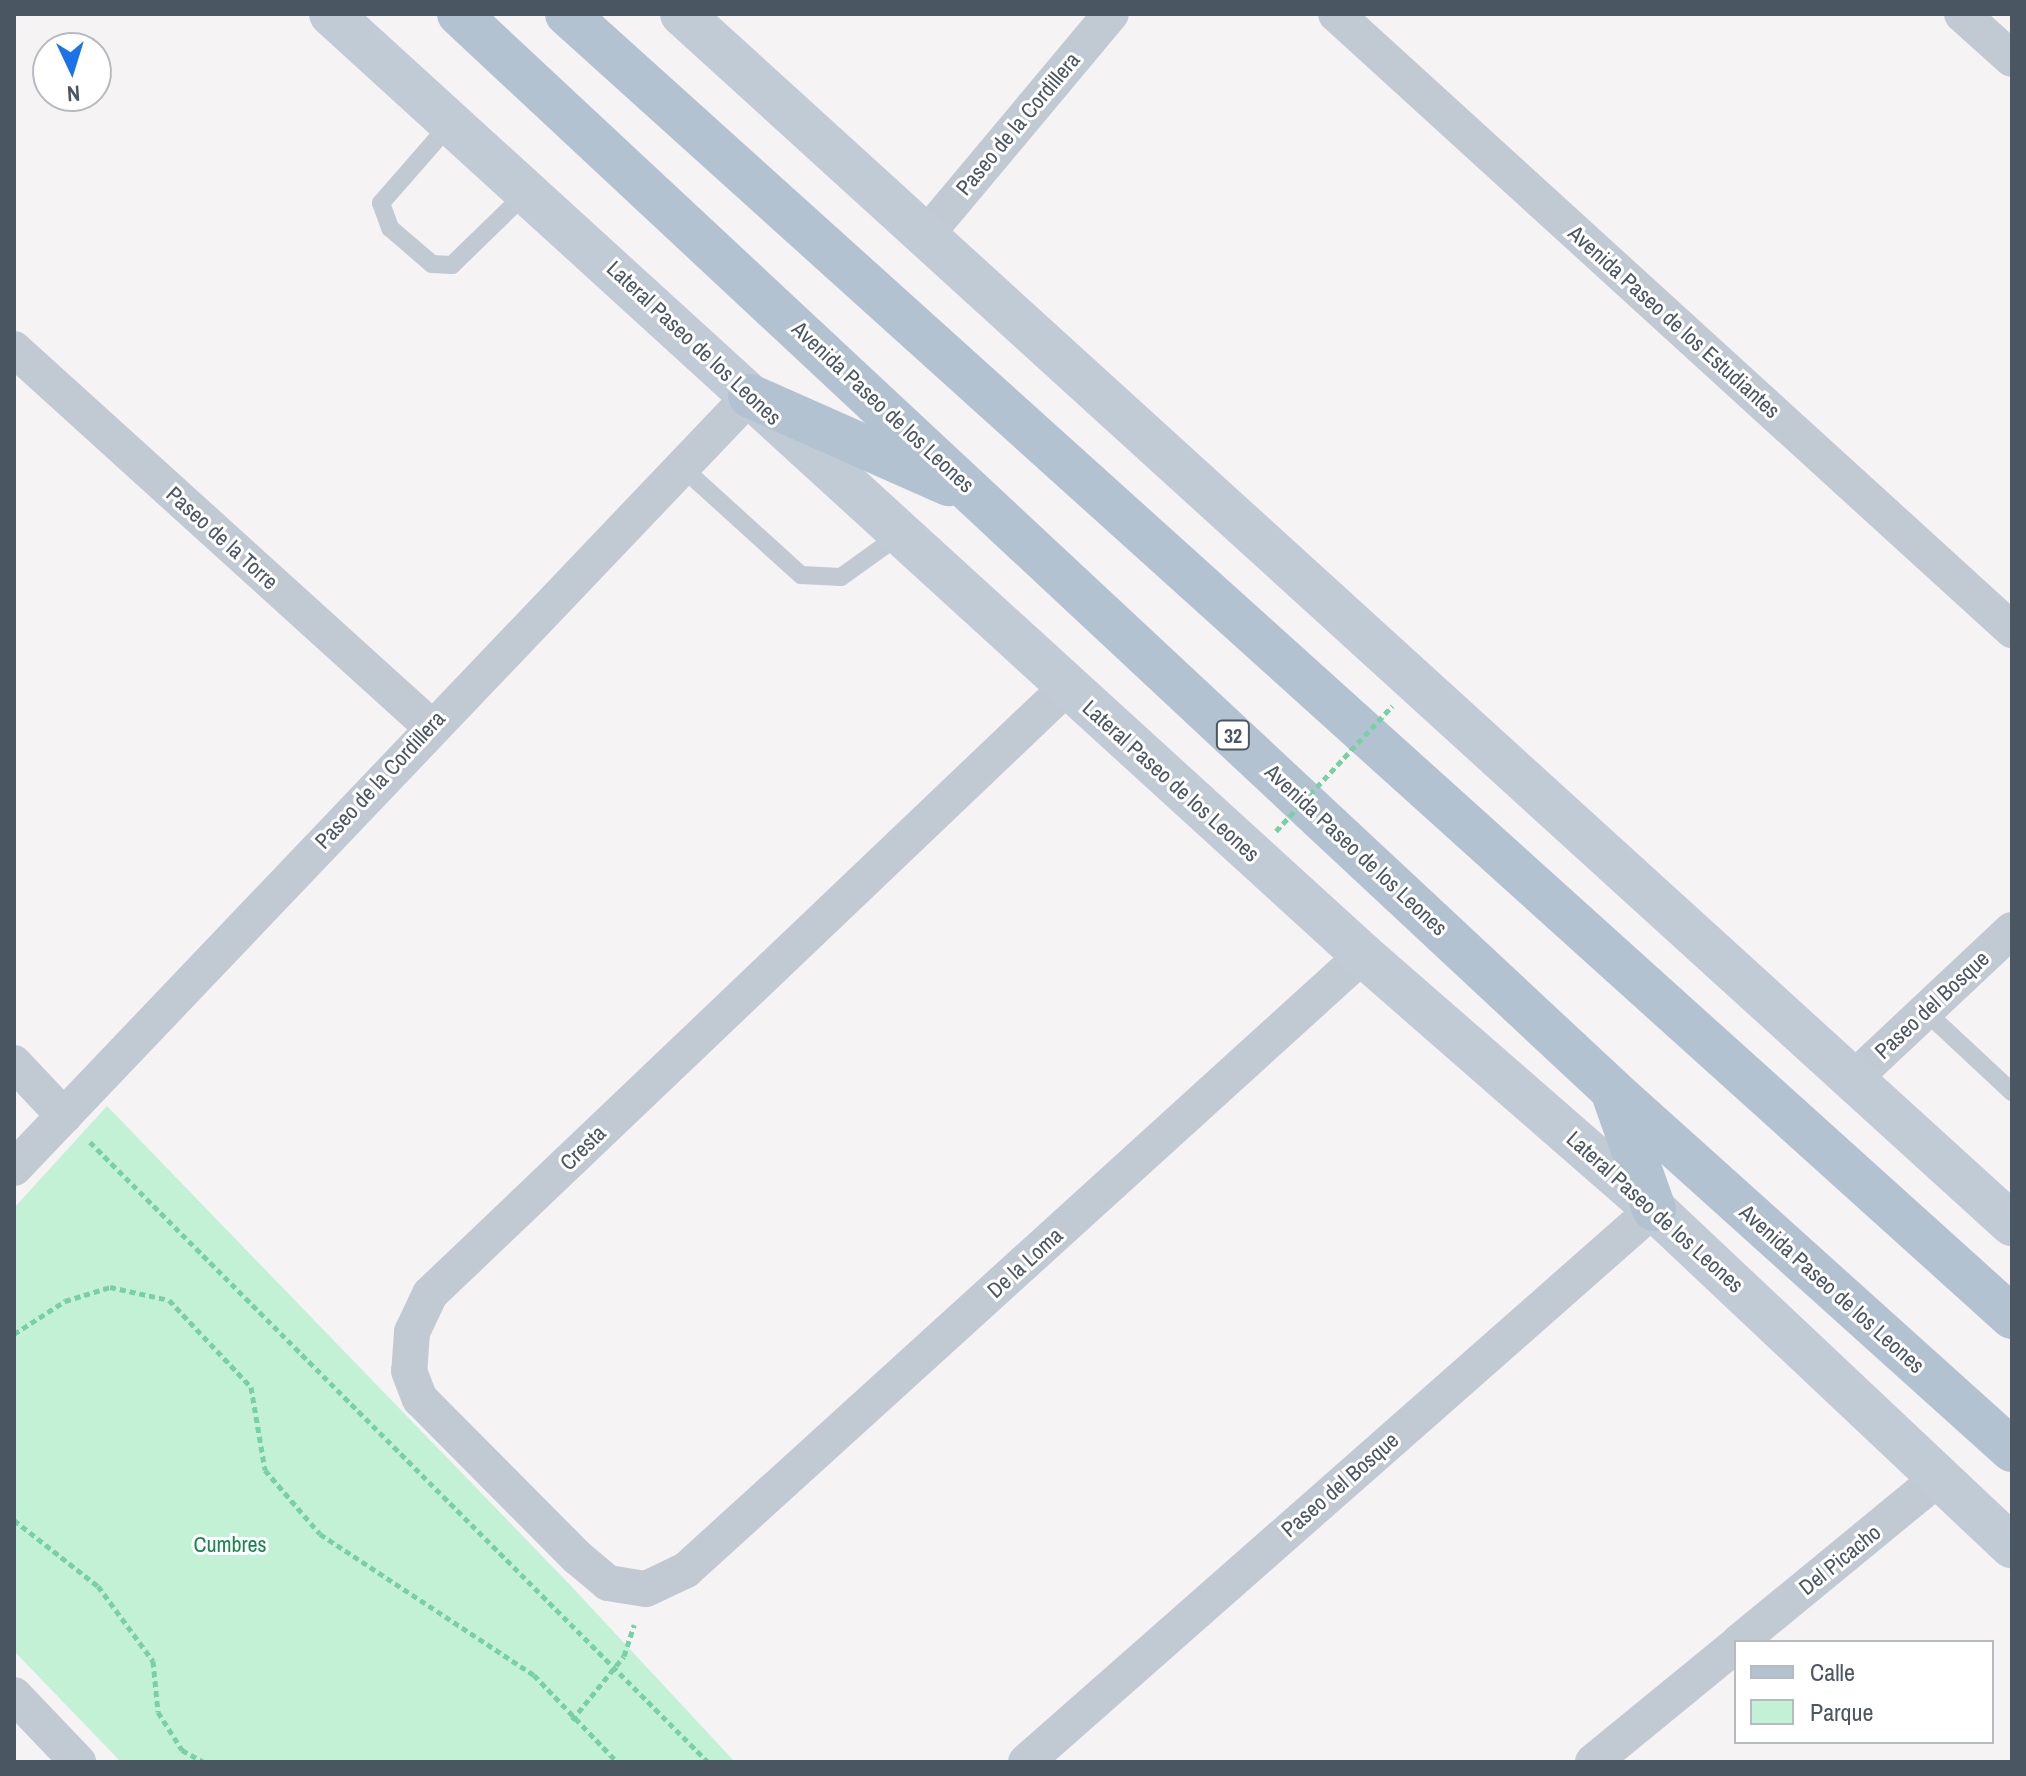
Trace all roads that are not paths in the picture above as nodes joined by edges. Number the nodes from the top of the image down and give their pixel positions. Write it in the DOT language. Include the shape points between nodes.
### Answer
graph roads {
  1 [pos="331,14"];
  2 [pos="459,14"];
  3 [pos="567,14"];
  4 [pos="682,14"];
  5 [pos="1111,14"];
  6 [pos="1336,14"];
  7 [pos="1962,14"];
  8 [pos="2012,59"];
  9 [pos="451,123"];
  10 [pos="529,190"];
  11 [pos="926,235"];
  12 [pos="14,349"];
  13 [pos="750,396"];
  14 [pos="684,469"];
  15 [pos="982,498"];
  16 [pos="901,534"];
  17 [pos="2012,630"];
  18 [pos="1068,686"];
  19 [pos="430,726"];
  20 [pos="2012,930"];
  21 [pos="1363,955"];
  22 [pos="1925,1011"];
  23 [pos="14,1063"];
  24 [pos="1852,1080"];
  25 [pos="1612,1090"];
  26 [pos="2012,1092"];
  27 [pos="64,1116"];
  28 [pos="14,1168"];
  29 [pos="1654,1209"];
  30 [pos="2012,1224"];
  31 [pos="2012,1317"];
  32 [pos="2012,1450"];
  33 [pos="1940,1477"];
  34 [pos="2012,1546"];
  35 [pos="686,1570"];
  36 [pos="1742,1640"];
  37 [pos="1734,1646"];
  38 [pos="14,1695"];
  39 [pos="78,1762"];
  40 [pos="1026,1762"];
  41 [pos="1593,1762"];
  1 -- 9 [label="street, Lateral Paseo de los Leones"];
  2 -- 15 [label="main road, Avenida Paseo de los Leones / 32"];
  3 -- 31 [label="main road"];
  4 -- 11 [label="street"];
  5 -- 11 [label="street, Paseo de la Cordillera"];
  6 -- 17 [label="street, Avenida Paseo de los Estudiantes"];
  7 -- 8 [label="street"];
  9 -- 10 [label="street, Lateral Paseo de los Leones"];
  9 -- 10 [label="lane" via="381,203 390,228 432,264 452,265"];
  10 -- 13 [label="street, Lateral Paseo de los Leones"];
  11 -- 24 [label="street"];
  12 -- 19 [label="street, Paseo de la Torre"];
  13 -- 14 [label="street, Paseo de la Cordillera"];
  13 -- 15 [label="main road"];
  13 -- 16 [label="street, Lateral Paseo de los Leones"];
  14 -- 16 [label="lane" via="801,575 841,577"];
  14 -- 19 [label="street, Paseo de la Cordillera"];
  15 -- 25 [label="main road, Avenida Paseo de los Leones / 32"];
  16 -- 18 [label="street, Lateral Paseo de los Leones"];
  18 -- 21 [label="street, Lateral Paseo de los Leones"];
  18 -- 35 [label="street, Cresta" via="430,1294 412,1332 409,1371 420,1399 608,1583 646,1589"];
  19 -- 27 [label="street, Paseo de la Cordillera"];
  20 -- 22 [label="street, Paseo del Bosque"];
  21 -- 29 [label="street, Lateral Paseo de los Leones"];
  21 -- 35 [label="street, De la Loma"];
  22 -- 24 [label="street, Paseo del Bosque"];
  22 -- 26 [label="lane"];
  23 -- 27 [label="street"];
  24 -- 30 [label="street"];
  25 -- 29 [label="main road"];
  25 -- 32 [label="main road, Avenida Paseo de los Leones / 32"];
  27 -- 28 [label="street, Paseo de la Cordillera"];
  29 -- 33 [label="street, Lateral Paseo de los Leones"];
  29 -- 40 [label="street, Paseo del Bosque"];
  33 -- 34 [label="street, Lateral Paseo de los Leones"];
  33 -- 36 [label="street, Del Picacho"];
  37 -- 41 [label="street, Del Picacho"];
  38 -- 39 [label="street"];
}
